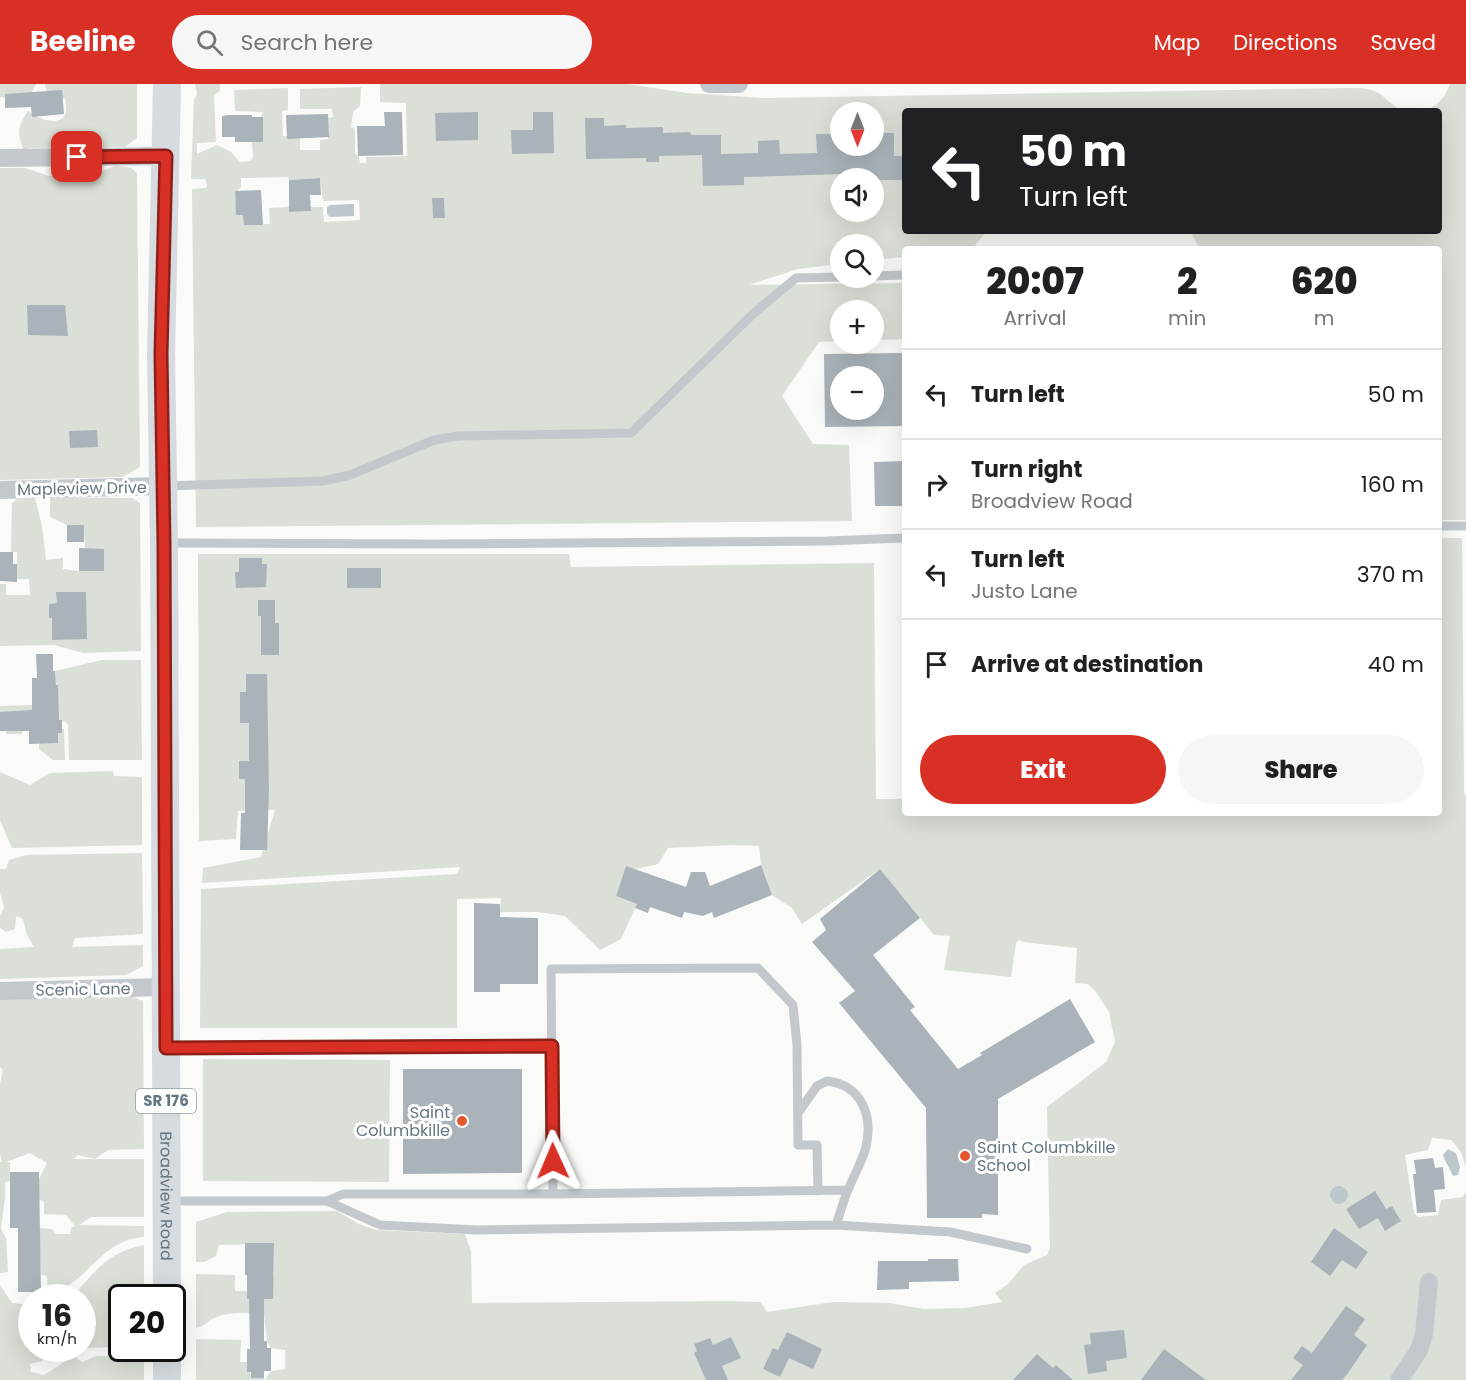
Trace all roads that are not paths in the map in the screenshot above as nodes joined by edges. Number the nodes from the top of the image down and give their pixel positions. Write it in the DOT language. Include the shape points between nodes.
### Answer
graph roads {
  1 [pos="167,84"];
  2 [pos="709,84"];
  3 [pos="739,84"];
  4 [pos="166,156"];
  5 [pos="0,158"];
  6 [pos="902,275"];
  7 [pos="884,276"];
  8 [pos="830,277"];
  9 [pos="163,486"];
  10 [pos="0,490"];
  11 [pos="1442,525"];
  12 [pos="1466,526"];
  13 [pos="902,538"];
  14 [pos="164,543"];
  15 [pos="165,987"];
  16 [pos="0,991"];
  17 [pos="552,1046"];
  18 [pos="166,1048"];
  19 [pos="798,1113"];
  20 [pos="848,1190"];
  21 [pos="818,1191"];
  22 [pos="553,1194"];
  23 [pos="166,1200"];
  24 [pos="327,1201"];
  25 [pos="836,1225"];
  26 [pos="1027,1249"];
  27 [pos="1429,1282"];
  28 [pos="167,1284"];
  29 [pos="167,1362"];
  30 [pos="168,1380"];
  31 [pos="1399,1380"];
  1 -- 4 [label="main road, Broadview Road / SR 176"];
  2 -- 3 [label="street"];
  4 -- 5 [label="street"];
  4 -- 9 [label="main road, Broadview Road / SR 176" via="161,354"];
  6 -- 7 [label="lane"];
  8 -- 9 [label="lane" via="796,278 753,314 631,433 458,436 434,440 350,475 324,480"];
  9 -- 10 [label="street, Mapleview Drive"];
  9 -- 14 [label="main road, Broadview Road / SR 176"];
  11 -- 12 [label="lane"];
  13 -- 14 [label="lane"];
  14 -- 15 [label="main road, Broadview Road / SR 176"];
  15 -- 16 [label="street, Scenic Lane"];
  15 -- 18 [label="main road, Broadview Road / SR 176"];
  17 -- 18 [label="lane"];
  17 -- 19 [label="lane" via="551,969 758,968 793,1005"];
  17 -- 22 [label="lane"];
  18 -- 23 [label="main road, Broadview Road / SR 176"];
  19 -- 20 [label="lane" via="821,1082 849,1088 860,1098 868,1130 867,1145"];
  19 -- 21 [label="lane" via="798,1145 817,1145"];
  20 -- 21 [label="lane"];
  20 -- 25 [label="lane"];
  21 -- 22 [label="lane"];
  22 -- 24 [label="lane" via="343,1194"];
  23 -- 24 [label="lane"];
  23 -- 28 [label="main road, Broadview Road / SR 176"];
  24 -- 25 [label="lane" via="390,1226 477,1230"];
  25 -- 26 [label="lane" via="950,1232"];
  27 -- 31 [label="street" via="1419,1350"];
  29 -- 30 [label="main road"];
}
